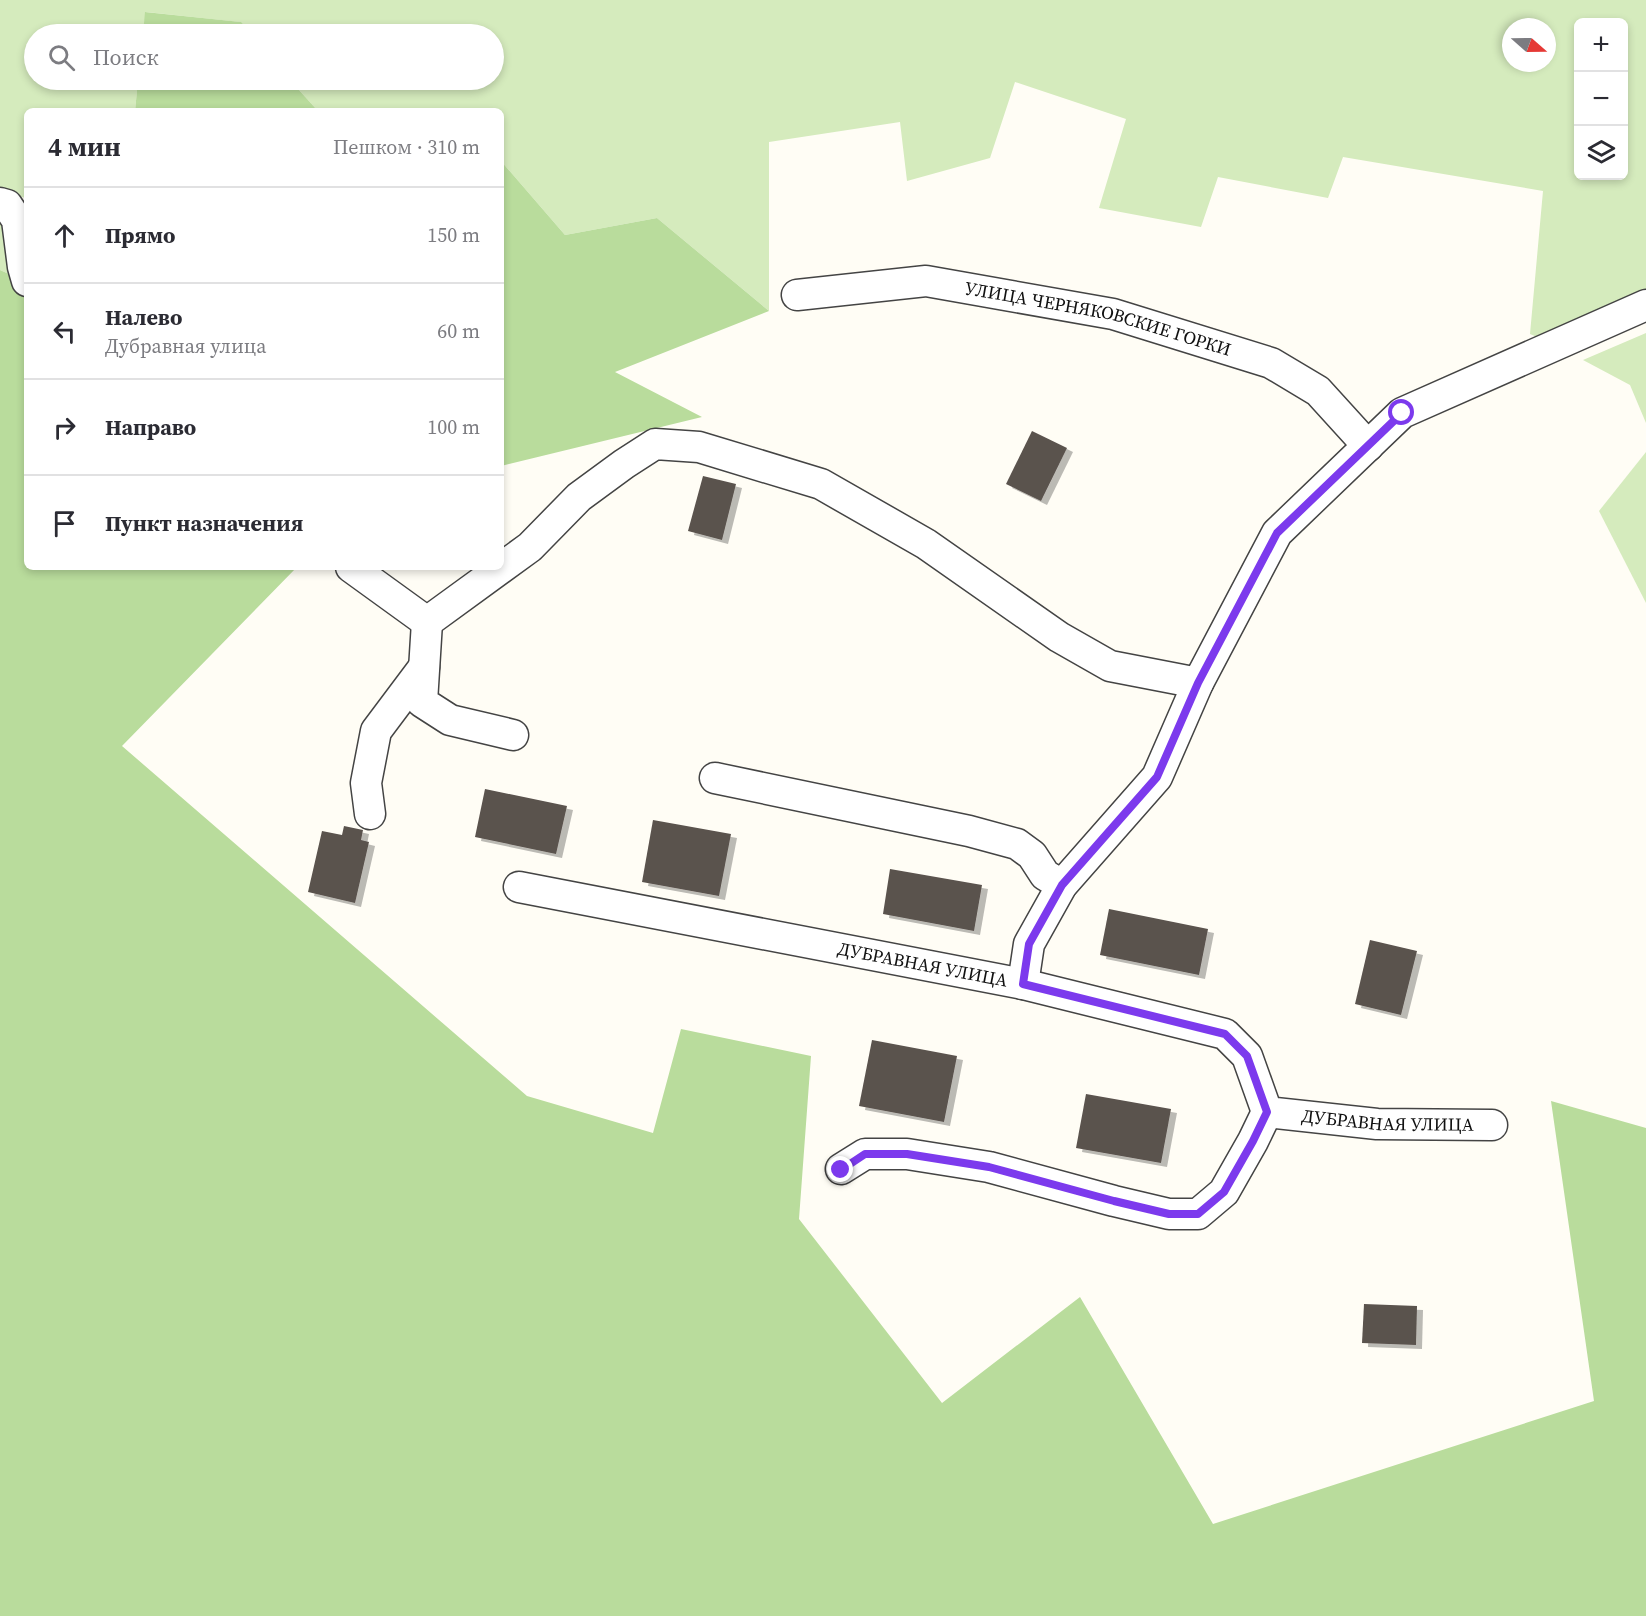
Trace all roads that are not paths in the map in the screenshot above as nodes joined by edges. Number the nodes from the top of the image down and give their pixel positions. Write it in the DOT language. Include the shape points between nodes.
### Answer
graph roads {
  1 [pos="0,203"];
  2 [pos="24,270"];
  3 [pos="797,295"];
  4 [pos="1646,305"];
  5 [pos="1368,446"];
  6 [pos="504,567"];
  7 [pos="355,570"];
  8 [pos="499,570"];
  9 [pos="427,622"];
  10 [pos="424,667"];
  11 [pos="1198,683"];
  12 [pos="513,735"];
  13 [pos="715,778"];
  14 [pos="369,814"];
  15 [pos="1062,885"];
  16 [pos="519,887"];
  17 [pos="1023,984"];
  18 [pos="1267,1112"];
  19 [pos="1492,1125"];
  20 [pos="841,1170"];
  1 -- 2 [label="street" via="7,205 17,220"];
  3 -- 5 [label="street, УЛИЦА ЧЕРНЯКОВСКИЕ ГОРКИ" via="926,281 1113,314 1271,363 1318,391"];
  4 -- 5 [label="street" via="1402,413"];
  5 -- 11 [label="street" via="1277,533"];
  6 -- 11 [label="street" via="530,548 579,497 655,444 699,447 821,484 926,544 1059,638 1110,666"];
  7 -- 9 [label="street"];
  8 -- 9 [label="street"];
  9 -- 10 [label="street"];
  10 -- 12 [label="street" via="422,702 450,720"];
  10 -- 14 [label="street" via="376,731 366,783"];
  11 -- 15 [label="street" via="1157,777"];
  13 -- 15 [label="street" via="1017,844 1032,855 1045,875"];
  15 -- 17 [label="street" via="1029,944"];
  16 -- 17 [label="street, ДУБРАВНАЯ УЛИЦА"];
  17 -- 18 [label="street, ДУБРАВНАЯ УЛИЦА" via="1225,1034 1247,1056"];
  18 -- 19 [label="street, ДУБРАВНАЯ УЛИЦА" via="1377,1124"];
  18 -- 20 [label="street" via="1224,1192 1198,1214 1169,1214 989,1167 907,1154 865,1154"];
}
